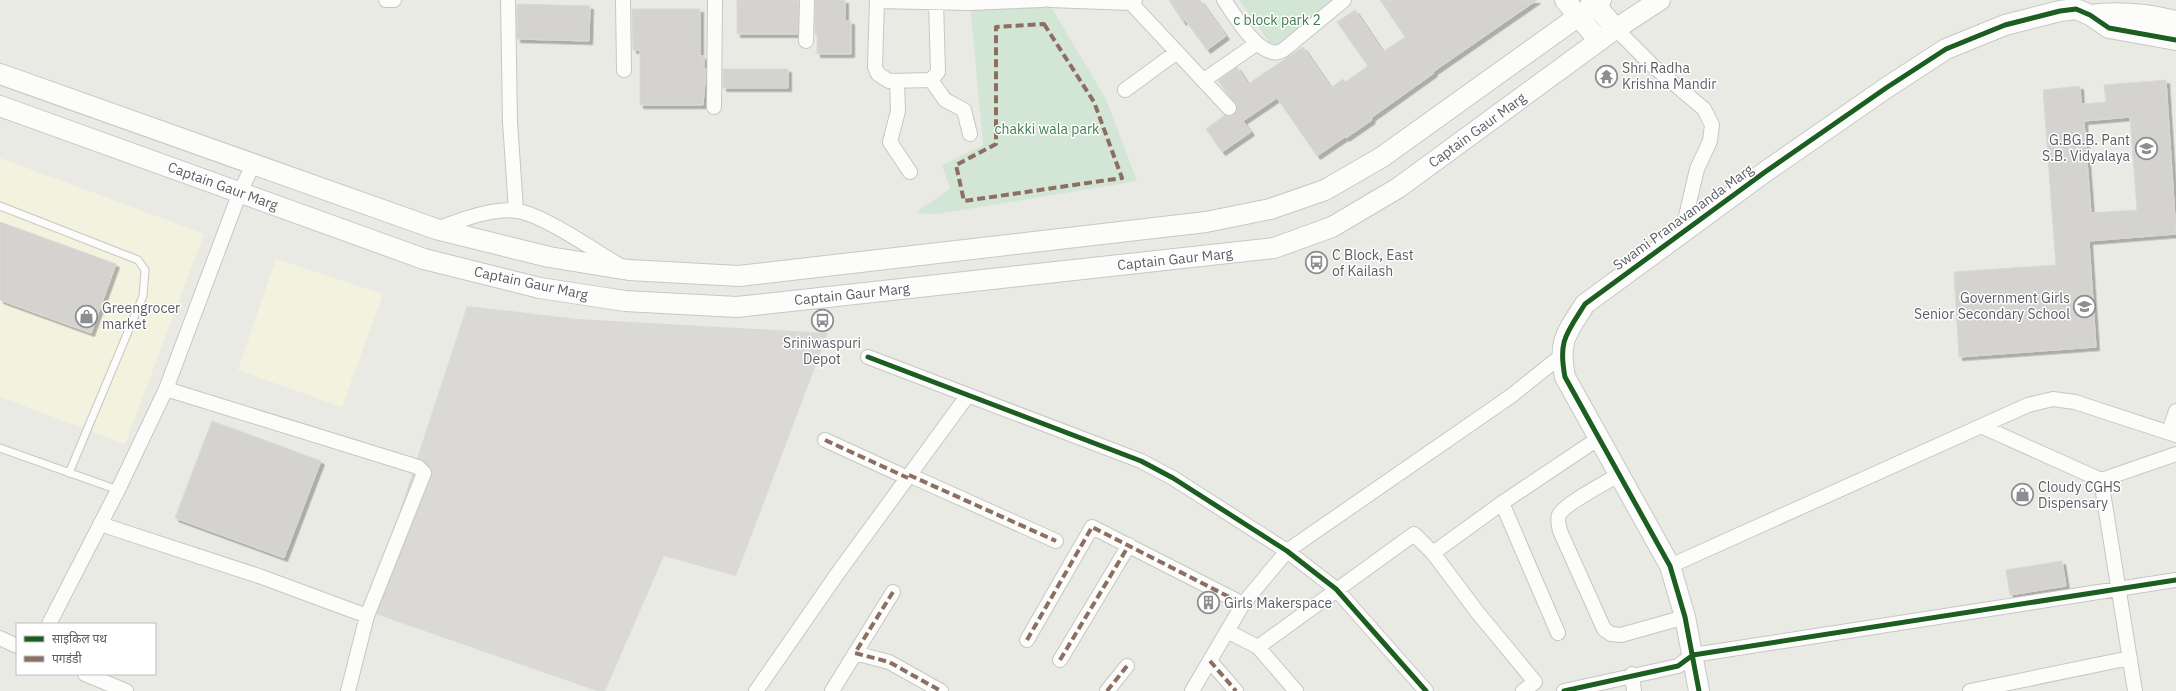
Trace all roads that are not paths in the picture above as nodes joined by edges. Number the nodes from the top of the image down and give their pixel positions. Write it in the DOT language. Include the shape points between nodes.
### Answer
graph roads {
  1 [pos="386,0"];
  2 [pos="394,0"];
  3 [pos="508,0"];
  4 [pos="623,0"];
  5 [pos="715,0"];
  6 [pos="807,0"];
  7 [pos="876,0"];
  8 [pos="1014,0"];
  9 [pos="1043,0"];
  10 [pos="1050,0"];
  11 [pos="1224,0"];
  12 [pos="1344,0"];
  13 [pos="1565,0"];
  14 [pos="1660,0"];
  15 [pos="936,2"];
  16 [pos="1133,2"];
  17 [pos="1596,2"];
  18 [pos="2090,15"];
  19 [pos="1579,16"];
  20 [pos="2176,21"];
  21 [pos="1616,29"];
  22 [pos="2176,40"];
  23 [pos="806,41"];
  24 [pos="1599,41"];
  25 [pos="1256,44"];
  26 [pos="1177,52"];
  27 [pos="624,70"];
  28 [pos="0,74"];
  29 [pos="931,80"];
  30 [pos="1204,80"];
  31 [pos="897,81"];
  32 [pos="1125,90"];
  33 [pos="0,106"];
  34 [pos="714,107"];
  35 [pos="1229,108"];
  36 [pos="970,134"];
  37 [pos="253,165"];
  38 [pos="910,172"];
  39 [pos="240,192"];
  40 [pos="0,206"];
  41 [pos="516,210"];
  42 [pos="436,229"];
  43 [pos="1682,232"];
  44 [pos="629,270"];
  45 [pos="1561,356"];
  46 [pos="868,357"];
  47 [pos="166,389"];
  48 [pos="968,395"];
  49 [pos="2176,411"];
  50 [pos="1983,426"];
  51 [pos="2173,434"];
  52 [pos="1599,438"];
  53 [pos="825,440"];
  54 [pos="0,448"];
  55 [pos="2176,454"];
  56 [pos="69,473"];
  57 [pos="1620,474"];
  58 [pos="909,477"];
  59 [pos="2101,480"];
  60 [pos="118,490"];
  61 [pos="1502,503"];
  62 [pos="100,524"];
  63 [pos="1056,541"];
  64 [pos="1129,545"];
  65 [pos="1287,552"];
  66 [pos="1433,553"];
  67 [pos="1670,566"];
  68 [pos="2176,580"];
  69 [pos="2117,588"];
  70 [pos="1336,589"];
  71 [pos="893,592"];
  72 [pos="1243,604"];
  73 [pos="367,616"];
  74 [pos="1685,617"];
  75 [pos="50,623"];
  76 [pos="1227,631"];
  77 [pos="1558,633"];
  78 [pos="0,638"];
  79 [pos="1027,640"];
  80 [pos="16,646"];
  81 [pos="1258,647"];
  82 [pos="856,653"];
  83 [pos="1693,655"];
  84 [pos="2130,658"];
  85 [pos="1060,660"];
  86 [pos="1210,661"];
  87 [pos="1127,666"];
  88 [pos="1632,674"];
  89 [pos="87,675"];
  90 [pos="126,691"];
  91 [pos="348,691"];
  92 [pos="756,691"];
  93 [pos="832,691"];
  94 [pos="941,691"];
  95 [pos="1107,691"];
  96 [pos="1192,691"];
  97 [pos="1236,691"];
  98 [pos="1296,691"];
  99 [pos="1426,691"];
  100 [pos="1523,691"];
  101 [pos="1564,691"];
  102 [pos="1634,691"];
  103 [pos="1699,691"];
  104 [pos="1971,691"];
  105 [pos="2135,691"];
  1 -- 2 [label="street"];
  3 -- 41 [label="street" via="510,122"];
  4 -- 27 [label="street"];
  5 -- 34 [label="street"];
  6 -- 23 [label="street"];
  7 -- 15 [label="street"];
  7 -- 31 [label="street" via="875,67 883,79"];
  8 -- 9 [label="street"];
  8 -- 15 [label="street"];
  10 -- 16 [label="street"];
  11 -- 25 [label="street"];
  12 -- 25 [label="street" via="1279,52 1267,51"];
  13 -- 19 [label="main road"];
  14 -- 21 [label="main road, Captain Gaur Marg"];
  15 -- 29 [label="street" via="938,72"];
  16 -- 26 [label="street"];
  17 -- 19 [label="main road, Captain Gaur Marg"];
  17 -- 21 [label="main road"];
  18 -- 20 [label="main road, Swami Pranavananda Marg" via="2134,13"];
  18 -- 22 [label="main road, Swami Pranavananda Marg" via="2109,28"];
  18 -- 43 [label="main road, Swami Pranavananda Marg" via="2076,9 2060,11 2005,25 1946,50 1886,88"];
  19 -- 24 [label="main road"];
  19 -- 44 [label="main road, Captain Gaur Marg" via="1382,157 1325,190 1270,209 1206,222 739,276"];
  21 -- 24 [label="main road, Captain Gaur Marg"];
  21 -- 43 [label="street" via="1653,66 1704,109 1712,125 1710,141 1698,169"];
  24 -- 39 [label="main road, Captain Gaur Marg" via="1398,188 1332,227 1274,248 737,306 626,301 540,288 424,259"];
  25 -- 30 [label="street"];
  26 -- 30 [label="street"];
  26 -- 32 [label="street"];
  28 -- 37 [label="main road, Captain Gaur Marg"];
  29 -- 31 [label="street"];
  29 -- 36 [label="street" via="945,100 964,110"];
  30 -- 35 [label="street"];
  31 -- 38 [label="street" via="898,110 890,142"];
  33 -- 39 [label="main road, Captain Gaur Marg"];
  37 -- 39 [label="street"];
  37 -- 42 [label="main road, Captain Gaur Marg"];
  39 -- 47 [label="street"];
  40 -- 56 [label="lane" via="138,260 145,270 143,296"];
  41 -- 42 [label="street" via="474,215"];
  41 -- 44 [label="street" via="539,218"];
  42 -- 44 [label="main road, Captain Gaur Marg" via="549,257"];
  43 -- 45 [label="main road, Swami Pranavananda Marg" via="1585,304 1566,333"];
  45 -- 52 [label="main road, Swami Pranavananda Marg" via="1565,377"];
  45 -- 65 [label="street" via="1511,396"];
  46 -- 48 [label="street"];
  47 -- 60 [label="street"];
  47 -- 73 [label="street" via="421,469 424,473 423,478"];
  48 -- 58 [label="street"];
  48 -- 65 [label="street" via="1141,461 1173,478"];
  49 -- 51 [label="street"];
  50 -- 51 [label="street" via="2028,405 2054,399 2075,402"];
  50 -- 59 [label="street"];
  50 -- 67 [label="street"];
  52 -- 57 [label="main road, Swami Pranavananda Marg"];
  52 -- 61 [label="street"];
  53 -- 58 [label="street"];
  54 -- 56 [label="lane"];
  55 -- 59 [label="street"];
  56 -- 60 [label="lane"];
  57 -- 67 [label="main road, Swami Pranavananda Marg"];
  57 -- 74 [label="street" via="1568,506 1559,515 1558,521 1560,531 1604,629 1611,634 1621,635"];
  58 -- 63 [label="street"];
  58 -- 92 [label="street"];
  59 -- 69 [label="street"];
  60 -- 62 [label="street"];
  61 -- 66 [label="street"];
  61 -- 77 [label="street"];
  62 -- 73 [label="street" via="259,576"];
  62 -- 75 [label="street"];
  64 -- 72 [label="street"];
  64 -- 79 [label="street" via="1092,527"];
  64 -- 85 [label="street"];
  65 -- 70 [label="street"];
  65 -- 72 [label="street"];
  66 -- 70 [label="street" via="1414,534"];
  66 -- 100 [label="street" via="1535,682"];
  67 -- 74 [label="main road, Swami Pranavananda Marg"];
  68 -- 69 [label="street"];
  69 -- 83 [label="street"];
  69 -- 84 [label="street"];
  70 -- 81 [label="street"];
  70 -- 99 [label="street"];
  71 -- 82 [label="street"];
  72 -- 76 [label="street"];
  73 -- 91 [label="street"];
  74 -- 83 [label="main road, Swami Pranavananda Marg"];
  76 -- 81 [label="street"];
  76 -- 86 [label="street"];
  78 -- 80 [label="street"];
  81 -- 98 [label="street"];
  82 -- 93 [label="street"];
  82 -- 94 [label="street" via="889,662"];
  83 -- 88 [label="street" via="1678,666"];
  83 -- 103 [label="main road, Swami Pranavananda Marg"];
  84 -- 104 [label="street"];
  84 -- 105 [label="street"];
  86 -- 96 [label="street"];
  86 -- 97 [label="street"];
  87 -- 95 [label="street"];
  88 -- 101 [label="street"];
  88 -- 102 [label="street"];
  89 -- 90 [label="street"];
}
